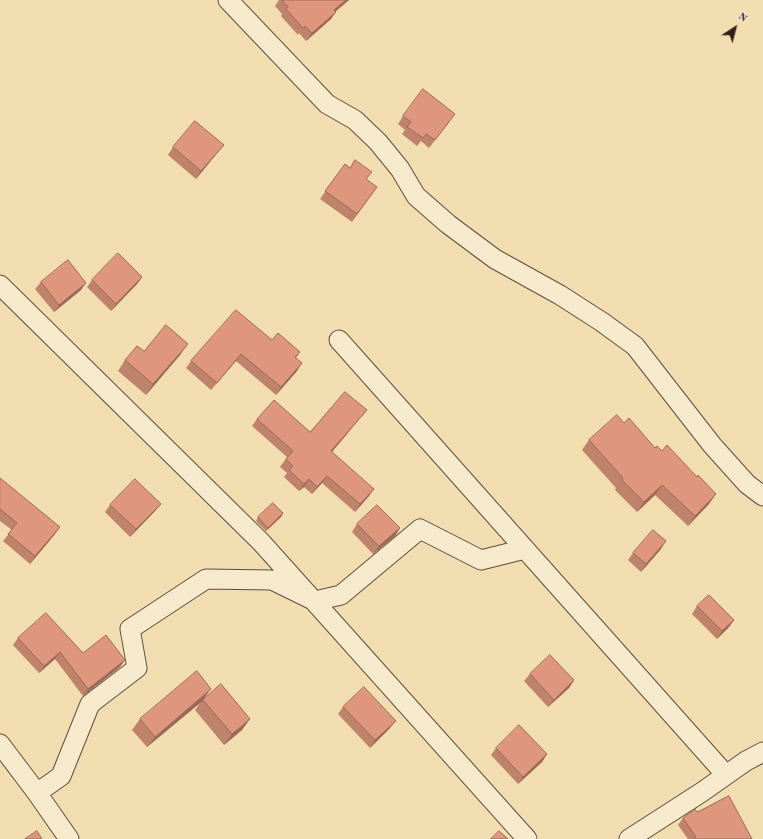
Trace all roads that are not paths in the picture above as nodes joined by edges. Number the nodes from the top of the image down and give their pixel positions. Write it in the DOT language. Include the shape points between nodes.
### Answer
graph roads {
  1 [pos="228,0"];
  2 [pos="0,285"];
  3 [pos="339,340"];
  4 [pos="763,496"];
  5 [pos="525,549"];
  6 [pos="315,601"];
  7 [pos="0,744"];
  8 [pos="763,752"];
  9 [pos="726,775"];
  10 [pos="37,792"];
  11 [pos="68,839"];
  12 [pos="527,839"];
  13 [pos="629,839"];
  1 -- 4 [label="street" via="327,104 355,120 378,142 400,169 416,196 448,224 495,259 560,295 636,346 712,445 747,484"];
  2 -- 6 [label="street" via="261,542"];
  3 -- 5 [label="street"];
  5 -- 6 [label="street" via="481,560 420,529 341,594"];
  5 -- 9 [label="street"];
  6 -- 10 [label="street" via="272,580 206,579 130,629 137,668 90,704 61,776"];
  6 -- 12 [label="street"];
  7 -- 10 [label="street"];
  8 -- 9 [label="street"];
  9 -- 13 [label="street"];
  10 -- 11 [label="street"];
}
